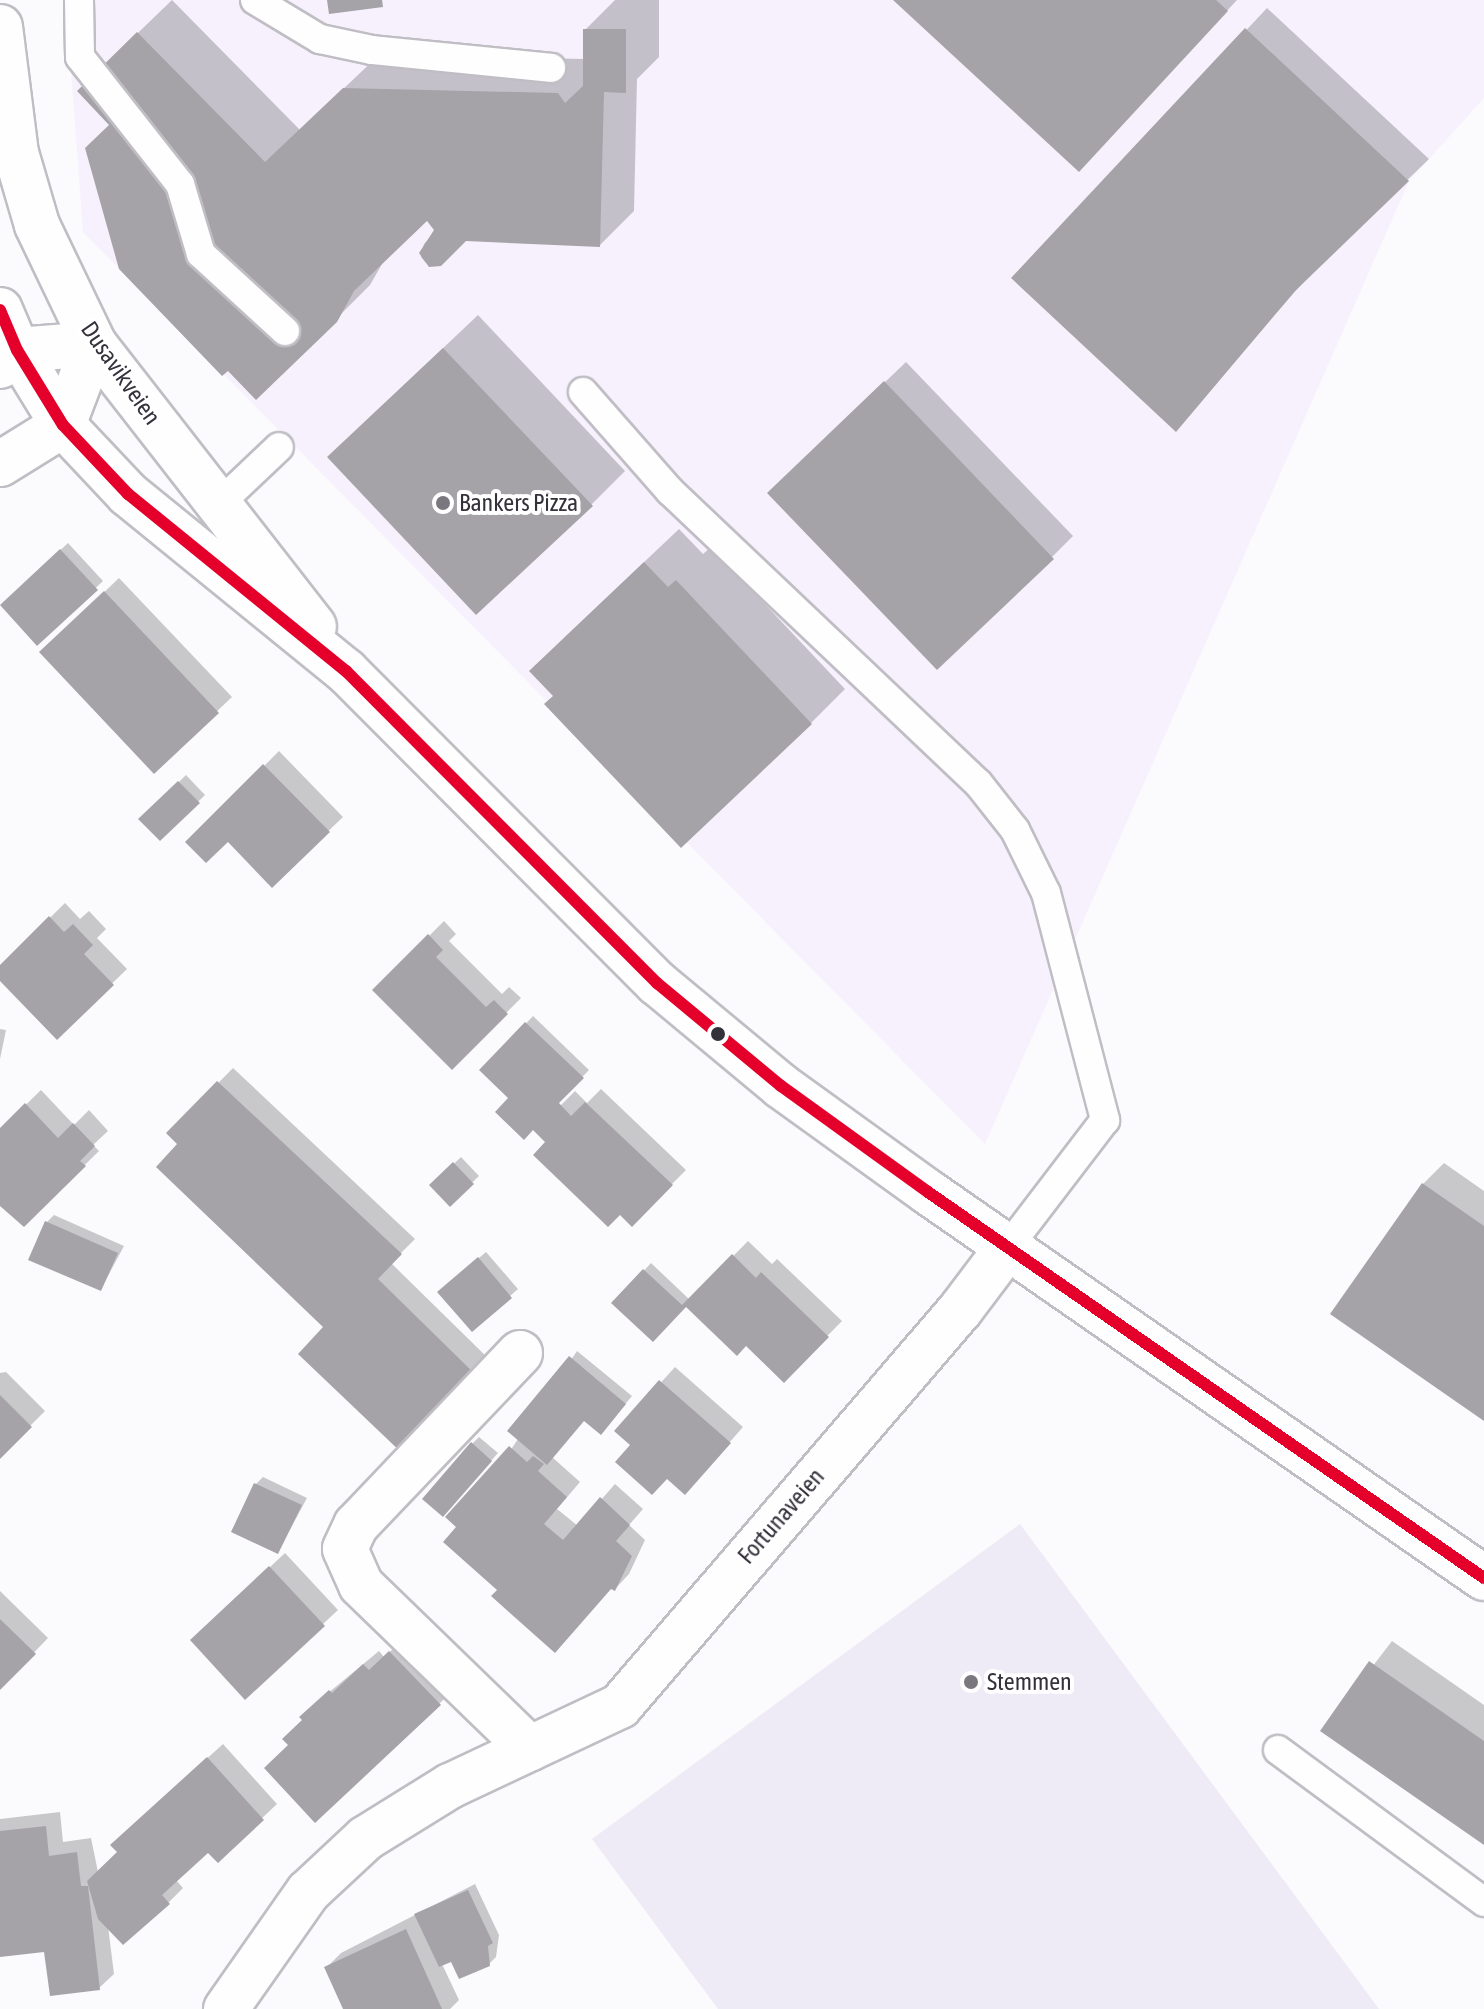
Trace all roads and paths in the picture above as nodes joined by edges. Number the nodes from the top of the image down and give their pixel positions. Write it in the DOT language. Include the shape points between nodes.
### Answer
graph roads {
  1 [pos="79,0"];
  2 [pos="255,0"];
  3 [pos="0,27"];
  4 [pos="551,68"];
  5 [pos="0,310"];
  6 [pos="285,331"];
  7 [pos="94,344"];
  8 [pos="8,358"];
  9 [pos="583,392"];
  10 [pos="63,425"];
  11 [pos="279,447"];
  12 [pos="0,464"];
  13 [pos="220,503"];
  14 [pos="346,671"];
  15 [pos="1007,1248"];
  16 [pos="520,1353"];
  17 [pos="1484,1578"];
  18 [pos="530,1749"];
  19 [pos="1278,1750"];
  20 [pos="1484,1902"];
  21 [pos="226,2009"];
  1 -- 6 [label="lane" via="80,57 180,184 201,254"];
  2 -- 4 [label="lane" via="320,39 372,50"];
  3 -- 7 [label="main road, Dusavikveien" via="16,153 37,225"];
  5 -- 8 [label="main road, Dusavikveien"];
  7 -- 8 [label="main road"];
  7 -- 10 [label="main road"];
  7 -- 13 [label="main road, Dusavikveien"];
  8 -- 10 [label="main road, Dusavikveien"];
  9 -- 15 [label="lane" via="670,491 978,783 1046,893 1105,1120"];
  10 -- 12 [label="main road"];
  10 -- 14 [label="main road, Dusavikveien" via="128,494"];
  11 -- 13 [label="lane"];
  13 -- 14 [label="main road, Dusavikveien"];
  14 -- 15 [label="main road, Dusavikveien" via="657,983 781,1086"];
  15 -- 17 [label="main road, Dusavikveien"];
  15 -- 18 [label="main road, Fortunaveien" via="961,1309 620,1706"];
  16 -- 18 [label="main road" via="356,1525 345,1549 361,1585"];
  18 -- 21 [label="main road, Fortunaveien" via="450,1786 366,1838 308,1892"];
  19 -- 20 [label="lane"];
}
